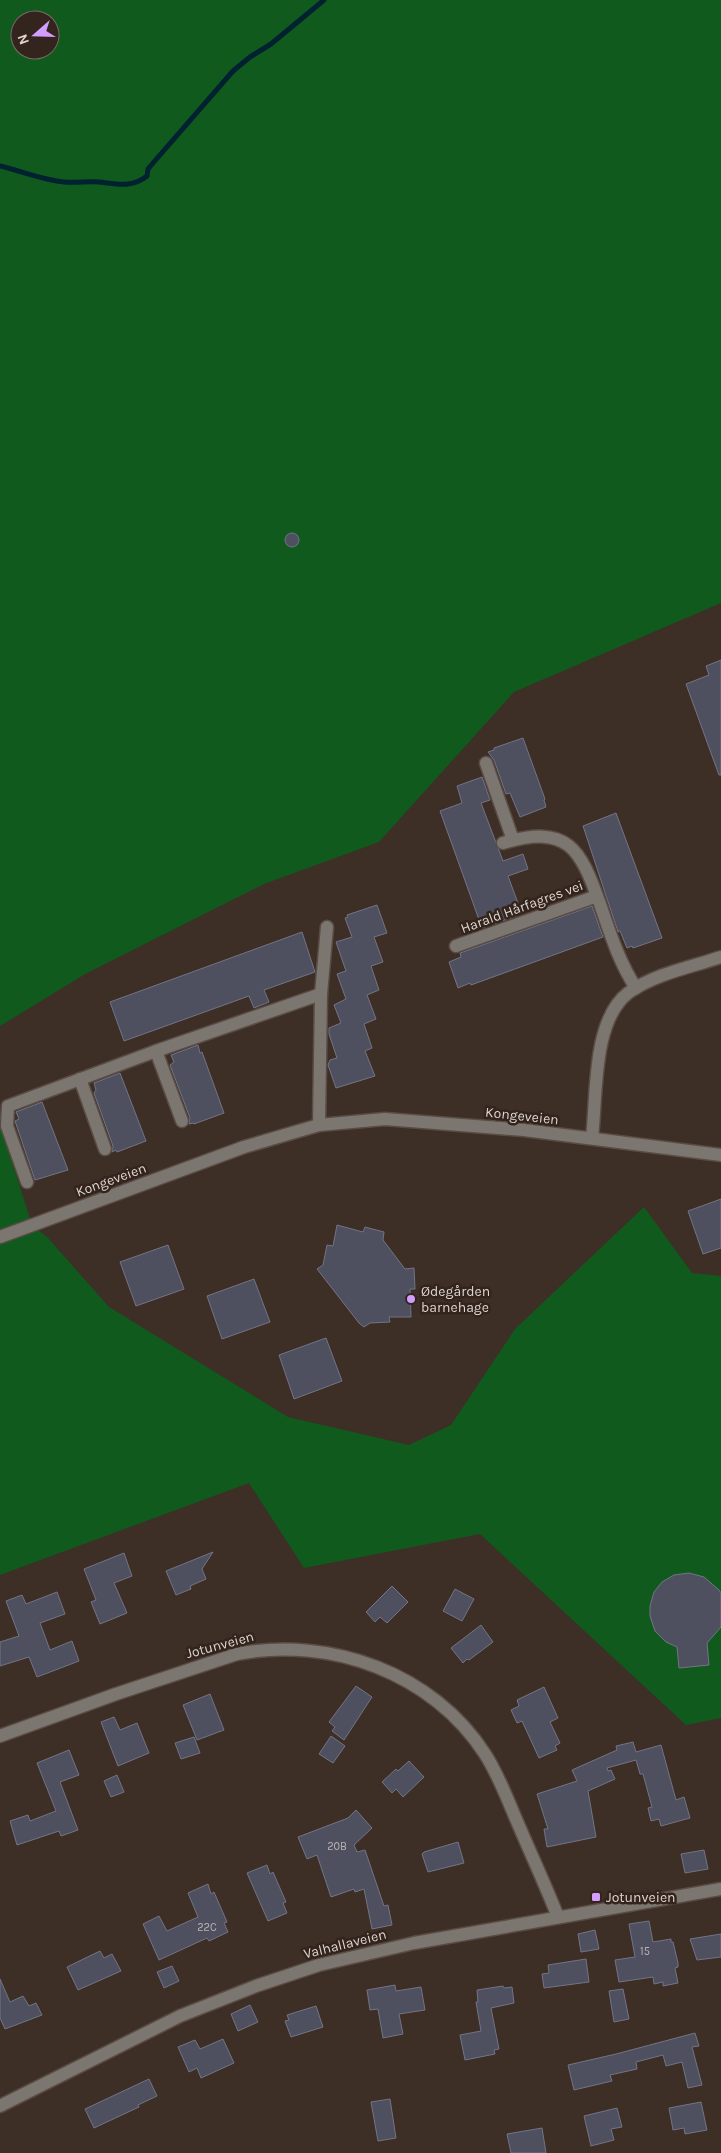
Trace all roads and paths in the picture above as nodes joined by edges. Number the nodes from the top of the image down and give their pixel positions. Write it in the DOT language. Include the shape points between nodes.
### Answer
graph roads {
  1 [pos="486,763"];
  2 [pos="597,896"];
  3 [pos="327,927"];
  4 [pos="456,946"];
  5 [pos="721,957"];
  6 [pos="636,988"];
  7 [pos="321,994"];
  8 [pos="156,1051"];
  9 [pos="80,1079"];
  10 [pos="182,1121"];
  11 [pos="319,1125"];
  12 [pos="592,1138"];
  13 [pos="105,1149"];
  14 [pos="721,1155"];
  15 [pos="27,1182"];
  16 [pos="0,1237"];
  17 [pos="0,1736"];
  18 [pos="721,1889"];
  19 [pos="558,1917"];
  20 [pos="0,2106"];
  1 -- 2 [label="street, Harald Hårfagres vei" via="508,842 539,836 571,847 587,868"];
  2 -- 4 [label="street, Harald Hårfagres vei"];
  2 -- 6 [label="street, Harald Hårfagres vei" via="622,965"];
  3 -- 7 [label="street"];
  5 -- 6 [label="street"];
  6 -- 12 [label="street" via="612,1012 602,1040"];
  7 -- 8 [label="street"];
  7 -- 11 [label="street"];
  8 -- 9 [label="street"];
  8 -- 10 [label="street"];
  9 -- 13 [label="street"];
  9 -- 15 [label="street" via="8,1106 7,1126"];
  11 -- 12 [label="street, Kongeveien" via="385,1119"];
  11 -- 16 [label="street, Kongeveien" via="244,1147"];
  12 -- 14 [label="street, Kongeveien"];
  17 -- 19 [label="street, Jotunveien" via="237,1654 290,1648 329,1652 360,1661 397,1676 430,1696 452,1714 476,1742 494,1770"];
  18 -- 19 [label="street, Valhallaveien"];
  19 -- 20 [label="street, Valhallaveien" via="356,1956 256,1986 142,2034"];
}
